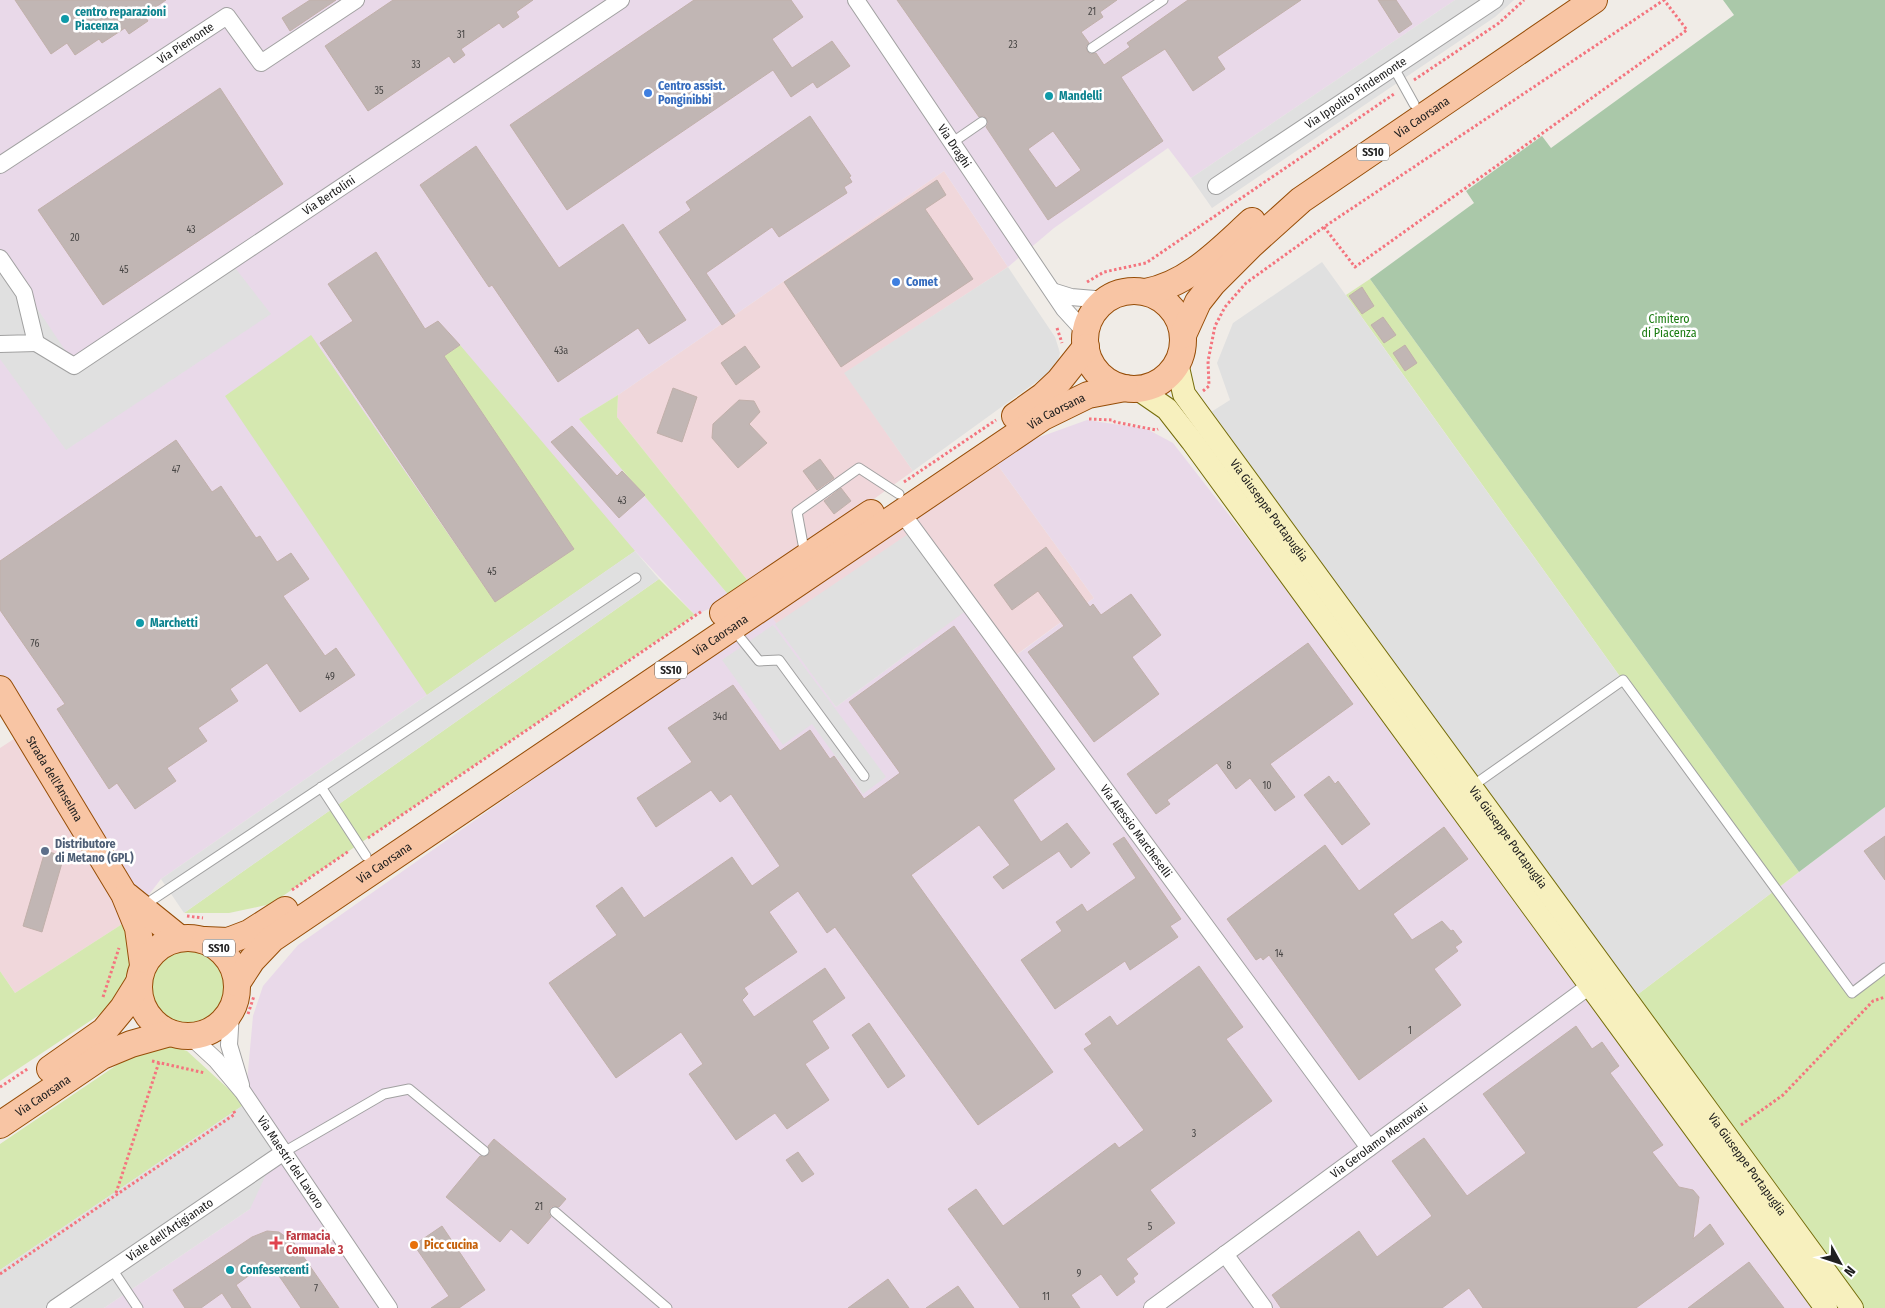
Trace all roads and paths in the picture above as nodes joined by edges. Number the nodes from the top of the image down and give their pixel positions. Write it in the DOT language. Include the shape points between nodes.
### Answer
graph roads {
  1 [pos="356,0"];
  2 [pos="622,0"];
  3 [pos="856,0"];
  4 [pos="1164,0"];
  5 [pos="1495,0"];
  6 [pos="1524,0"];
  7 [pos="1565,0"];
  8 [pos="1594,0"];
  9 [pos="1664,0"];
  10 [pos="1092,48"];
  11 [pos="1394,68"];
  12 [pos="1409,95"];
  13 [pos="982,122"];
  14 [pos="952,142"];
  15 [pos="0,165"];
  16 [pos="1216,186"];
  17 [pos="1324,227"];
  18 [pos="0,258"];
  19 [pos="1145,292"];
  20 [pos="1106,300"];
  21 [pos="1068,303"];
  22 [pos="1183,335"];
  23 [pos="36,342"];
  24 [pos="1078,343"];
  25 [pos="0,344"];
  26 [pos="1178,363"];
  27 [pos="1131,389"];
  28 [pos="1190,402"];
  29 [pos="1173,417"];
  30 [pos="998,418"];
  31 [pos="1086,418"];
  32 [pos="898,499"];
  33 [pos="805,556"];
  34 [pos="636,578"];
  35 [pos="705,608"];
  36 [pos="733,628"];
  37 [pos="0,689"];
  38 [pos="864,776"];
  39 [pos="321,787"];
  40 [pos="1471,787"];
  41 [pos="362,850"];
  42 [pos="287,893"];
  43 [pos="134,910"];
  44 [pos="182,927"];
  45 [pos="209,930"];
  46 [pos="1885,968"];
  47 [pos="141,974"];
  48 [pos="1599,979"];
  49 [pos="246,987"];
  50 [pos="1885,997"];
  51 [pos="239,1017"];
  52 [pos="109,1025"];
  53 [pos="180,1035"];
  54 [pos="151,1060"];
  55 [pos="160,1062"];
  56 [pos="219,1064"];
  57 [pos="30,1067"];
  58 [pos="205,1073"];
  59 [pos="212,1079"];
  60 [pos="0,1088"];
  61 [pos="243,1092"];
  62 [pos="0,1104"];
  63 [pos="232,1107"];
  64 [pos="0,1125"];
  65 [pos="1726,1135"];
  66 [pos="1369,1148"];
  67 [pos="484,1151"];
  68 [pos="284,1152"];
  69 [pos="116,1194"];
  70 [pos="555,1212"];
  71 [pos="1225,1254"];
  72 [pos="112,1269"];
  73 [pos="0,1274"];
  74 [pos="55,1308"];
  75 [pos="138,1308"];
  76 [pos="390,1308"];
  77 [pos="667,1308"];
  78 [pos="1152,1308"];
  79 [pos="1264,1308"];
  80 [pos="1826,1308"];
  81 [pos="1852,1308"];
  1 -- 15 [label="street, Via Piemonte" via="261,63 227,16"];
  2 -- 23 [label="street, Via Bertolini" via="74,366"];
  3 -- 14 [label="street, Via Draghi"];
  4 -- 10 [label="lane"];
  5 -- 11 [label="street, Via Ippolito Pindemonte"];
  6 -- 12 [label="path"];
  7 -- 12 [label="main road, Via Caorsana / SS10"];
  8 -- 22 [label="main road, Via Caorsana / SS10" via="1301,200 1213,283 1198,302"];
  9 -- 17 [label="path"];
  9 -- 17 [label="path" via="1687,30 1355,267"];
  11 -- 12 [label="lane"];
  11 -- 16 [label="street, Via Ippolito Pindemonte"];
  12 -- 19 [label="main road, Via Caorsana / SS10" via="1288,188 1190,274 1162,289"];
  12 -- 21 [label="path" via="1146,263 1104,272 1089,280"];
  13 -- 14 [label="lane"];
  14 -- 21 [label="street, Via Draghi" via="1054,292"];
  17 -- 28 [label="path" via="1246,283 1225,307 1214,326 1208,361 1209,386"];
  18 -- 23 [label="street" via="24,293"];
  19 -- 20 [label="main road, SS10" via="1125,292"];
  19 -- 22 [label="main road" via="1171,308"];
  20 -- 21 [label="street"];
  20 -- 24 [label="main road, SS10" via="1096,309"];
  21 -- 24 [label="street"];
  21 -- 24 [label="path" via="1056,322"];
  22 -- 26 [label="main road, SS10"];
  23 -- 25 [label="street"];
  24 -- 27 [label="main road" via="1098,374 1110,383"];
  24 -- 32 [label="main road, Via Caorsana / SS10" via="1067,373 1044,396"];
  26 -- 27 [label="main road, SS10" via="1168,376 1154,385"];
  26 -- 28 [label="main road, Via Giuseppe Portapuglia" via="1184,394"];
  27 -- 29 [label="main road, Via Giuseppe Portapuglia" via="1167,409"];
  27 -- 32 [label="main road, Via Caorsana / SS10" via="1088,395"];
  28 -- 40 [label="main road, Via Giuseppe Portapuglia"];
  29 -- 31 [label="path" via="1156,430 1113,420"];
  29 -- 48 [label="main road, Via Giuseppe Portapuglia"];
  30 -- 32 [label="path"];
  32 -- 33 [label="main road, Via Caorsana / SS10"];
  32 -- 33 [label="lane" via="859,468 797,512"];
  32 -- 36 [label="main road, Via Caorsana / SS10"];
  32 -- 66 [label="street, Via Alessio Marcheselli"];
  33 -- 41 [label="main road, Via Caorsana / SS10"];
  34 -- 39 [label="lane"];
  35 -- 41 [label="path"];
  36 -- 38 [label="lane" via="759,661 779,660"];
  36 -- 49 [label="main road, Via Caorsana / SS10" via="272,939 252,960"];
  37 -- 43 [label="main road, Strada dell'Anselma"];
  39 -- 41 [label="lane"];
  39 -- 43 [label="lane"];
  40 -- 46 [label="lane" via="1624,680 1852,993"];
  40 -- 48 [label="main road, Via Giuseppe Portapuglia"];
  41 -- 42 [label="path"];
  41 -- 45 [label="main road, Via Caorsana / SS10" via="249,934 228,941"];
  43 -- 44 [label="main road, Strada dell'Anselma"];
  43 -- 47 [label="main road, Strada dell'Anselma"];
  43 -- 52 [label="path" via="99,1013"];
  44 -- 45 [label="path"];
  44 -- 45 [label="main road, SS10" via="192,937"];
  44 -- 47 [label="main road, Via Caorsana" via="152,953"];
  45 -- 49 [label="main road, SS10"];
  47 -- 52 [label="main road, Via Caorsana" via="123,1008"];
  47 -- 53 [label="main road, Strada dell'Anselma" via="140,1000 146,1014 156,1025"];
  48 -- 65 [label="main road, Via Giuseppe Portapuglia"];
  48 -- 66 [label="street, Via Gerolamo Mentovati"];
  48 -- 80 [label="main road, Via Giuseppe Portapuglia"];
  49 -- 51 [label="path"];
  49 -- 51 [label="main road, SS10" via="236,998"];
  50 -- 65 [label="path" via="1873,1001 1783,1096"];
  51 -- 53 [label="main road, Via Caorsana" via="206,1033"];
  51 -- 61 [label="street, Via Maestri del Lavoro" via="229,1045"];
  52 -- 62 [label="main road, Via Caorsana"];
  53 -- 56 [label="street, Via Maestri del Lavoro"];
  53 -- 64 [label="main road, Via Caorsana" via="131,1044 102,1056"];
  54 -- 55 [label="path"];
  55 -- 58 [label="path"];
  55 -- 69 [label="path"];
  56 -- 58 [label="path"];
  56 -- 61 [label="street, Via Maestri del Lavoro"];
  57 -- 60 [label="path"];
  58 -- 59 [label="path"];
  61 -- 68 [label="street, Via Maestri del Lavoro"];
  63 -- 69 [label="path" via="235,1114"];
  65 -- 81 [label="main road, Via Giuseppe Portapuglia"];
  66 -- 71 [label="street, Via Gerolamo Mentovati"];
  67 -- 68 [label="lane" via="408,1090 384,1094"];
  68 -- 72 [label="street, Viale dell'Artigianato"];
  68 -- 76 [label="street, Via Maestri del Lavoro"];
  69 -- 73 [label="path"];
  70 -- 77 [label="lane"];
  71 -- 78 [label="street, Via Gerolamo Mentovati"];
  71 -- 79 [label="street"];
  72 -- 74 [label="street, Viale dell'Artigianato"];
  72 -- 75 [label="lane"];
}
